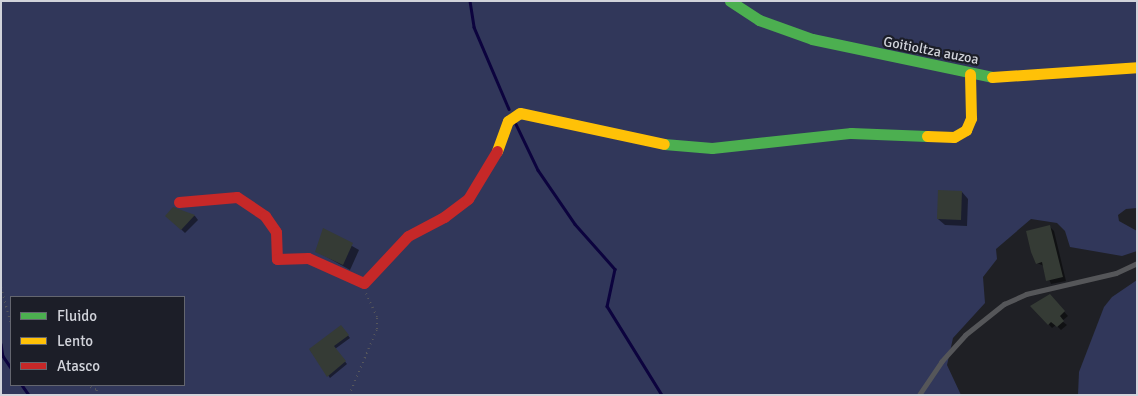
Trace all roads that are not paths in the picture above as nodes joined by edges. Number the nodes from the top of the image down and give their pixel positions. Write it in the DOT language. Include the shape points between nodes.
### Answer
graph roads {
  1 [pos="730,1"];
  2 [pos="1137,67"];
  3 [pos="970,74"];
  4 [pos="179,202"];
  5 [pos="1137,263"];
  6 [pos="919,395"];
  1 -- 3 [label="street, Goitioltza auzoa" via="759,20 812,39"];
  2 -- 3 [label="street, Goitioltza auzoa" via="1002,78"];
  3 -- 4 [label="street" via="971,118 966,130 954,137 852,133 712,148 681,148 520,113 508,121 496,153 468,199 444,217 408,236 364,283 308,258 277,259 276,232 265,216 237,198 221,196"];
  5 -- 6 [label="lane" via="1116,273 1026,294 1004,304 965,335 941,362"];
}
